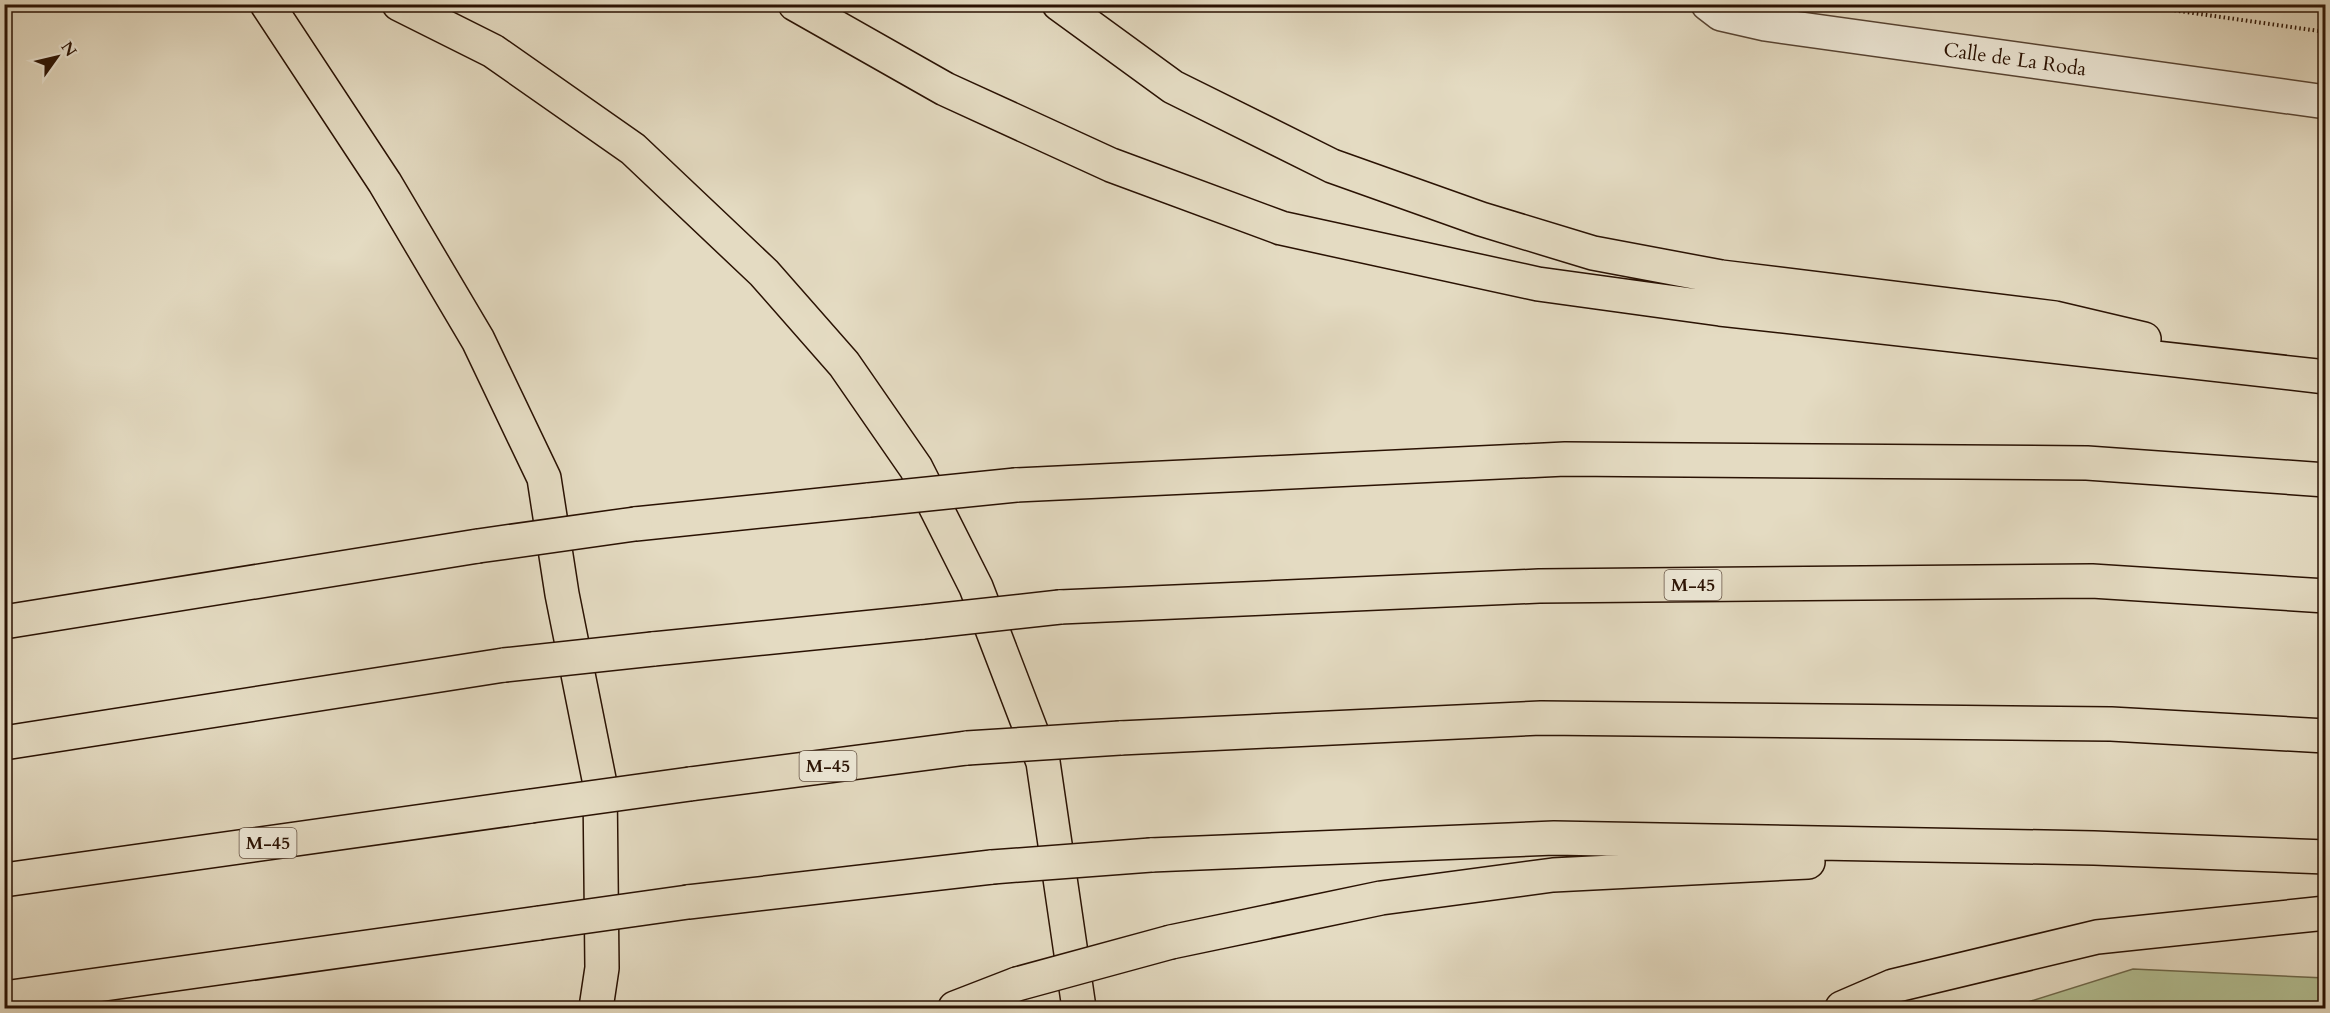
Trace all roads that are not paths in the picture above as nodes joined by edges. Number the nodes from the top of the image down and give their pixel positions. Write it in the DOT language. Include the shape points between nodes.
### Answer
graph roads {
  1 [pos="267,4"];
  2 [pos="399,4"];
  3 [pos="795,4"];
  4 [pos="1059,4"];
  5 [pos="1708,4"];
  6 [pos="2325,102"];
  7 [pos="2280,372"];
  8 [pos="2325,377"];
  9 [pos="2325,480"];
  10 [pos="2325,596"];
  11 [pos="4,622"];
  12 [pos="2325,736"];
  13 [pos="4,743"];
  14 [pos="2094,848"];
  15 [pos="2325,857"];
  16 [pos="4,880"];
  17 [pos="2325,913"];
  18 [pos="4,998"];
  19 [pos="596,1008"];
  20 [pos="955,1008"];
  21 [pos="1079,1008"];
  22 [pos="1842,1008"];
  1 -- 19 [label="highway" via="385,183 472,330 544,478 562,594 600,784 602,968"];
  2 -- 21 [label="highway" via="493,51 633,149 764,273 844,364 916,468 976,587 1043,762"];
  3 -- 7 [label="highway" via="955,94 1111,165 1281,228 1550,286"];
  4 -- 7 [label="highway" via="1173,87 1332,166 1481,219 1593,253 1721,278 2055,318"];
  5 -- 6 [label="street, Calle de La Roda" via="1721,14 1765,24"];
  7 -- 8 [label="highway"];
  9 -- 11 [label="highway, bridge" via="2086,463 1565,459 1016,485 635,524"];
  10 -- 13 [label="highway, M-45, bridge" via="2092,581 1539,586 1060,607 504,665"];
  12 -- 16 [label="highway, M-45, bridge" via="2111,724 1541,718 1120,738 967,748 690,783"];
  14 -- 15 [label="highway"];
  14 -- 18 [label="highway, bridge" via="1554,838 1151,855 992,867 688,902"];
  14 -- 20 [label="highway, bridge" via="1553,875 1382,898 1171,942 1017,984"];
  17 -- 22 [label="highway" via="2097,937 1893,986"];
}
